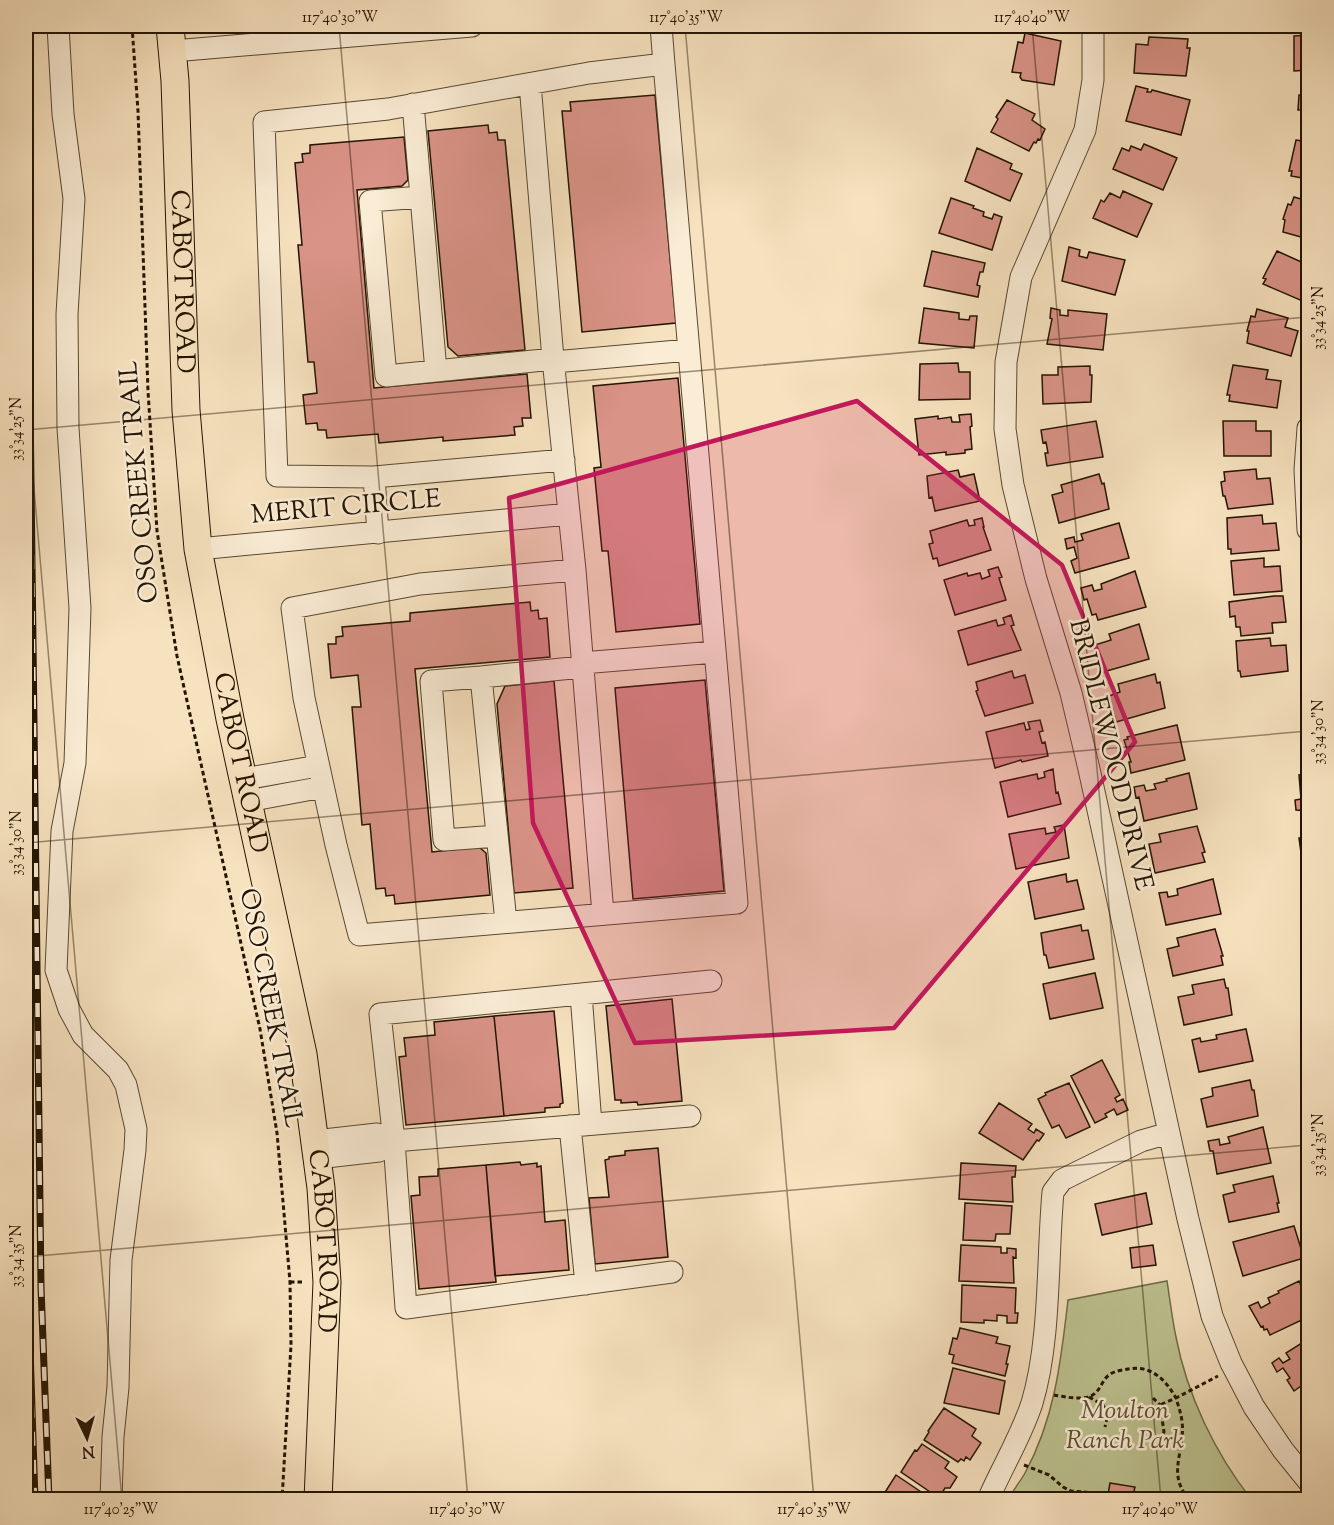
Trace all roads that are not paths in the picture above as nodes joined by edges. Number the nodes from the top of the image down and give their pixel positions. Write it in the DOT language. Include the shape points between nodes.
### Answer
graph roads {
  1 [pos="58,26"];
  2 [pos="472,26"];
  3 [pos="661,26"];
  4 [pos="1093,26"];
  5 [pos="172,38"];
  6 [pos="664,64"];
  7 [pos="530,84"];
  8 [pos="413,104"];
  9 [pos="422,197"];
  10 [pos="689,350"];
  11 [pos="554,361"];
  12 [pos="436,371"];
  13 [pos="1308,428"];
  14 [pos="564,460"];
  15 [pos="374,477"];
  16 [pos="569,514"];
  17 [pos="1308,530"];
  18 [pos="378,532"];
  19 [pos="198,549"];
  20 [pos="575,570"];
  21 [pos="715,652"];
  22 [pos="582,665"];
  23 [pos="481,677"];
  24 [pos="318,766"];
  25 [pos="323,787"];
  26 [pos="246,790"];
  27 [pos="497,836"];
  28 [pos="603,914"];
  29 [pos="506,922"];
  30 [pos="711,981"];
  31 [pos="581,994"];
  32 [pos="690,1116"];
  33 [pos="591,1124"];
  34 [pos="570,1126"];
  35 [pos="1169,1133"];
  36 [pos="394,1141"];
  37 [pos="316,1150"];
  38 [pos="672,1272"];
  39 [pos="586,1284"];
  40 [pos="1308,1481"];
  41 [pos="111,1500"];
  42 [pos="318,1500"];
  43 [pos="988,1500"];
  1 -- 41 [label="street" via="63,114 74,199 67,314 68,428 80,608 75,763 62,831 56,970 82,1035 118,1070 136,1129 121,1260"];
  2 -- 5 [label="street"];
  3 -- 6 [label="street"];
  4 -- 35 [label="street, BRIDLEWOOD DRIVE" via="1093,80 1085,130 1021,277 1006,362 1005,429 1013,485 1036,579 1071,693"];
  5 -- 19 [label="main road, CABOT ROAD" via="186,410"];
  6 -- 7 [label="street"];
  6 -- 10 [label="street"];
  7 -- 8 [label="street"];
  7 -- 11 [label="street"];
  8 -- 9 [label="street"];
  8 -- 15 [label="street" via="264,122 277,476"];
  9 -- 12 [label="street"];
  9 -- 12 [label="street" via="369,201 386,376"];
  10 -- 11 [label="street"];
  10 -- 21 [label="street"];
  11 -- 12 [label="street"];
  11 -- 14 [label="street"];
  13 -- 17 [label="street"];
  14 -- 15 [label="street"];
  14 -- 16 [label="street"];
  15 -- 18 [label="street"];
  16 -- 18 [label="street, MERIT CIRCLE"];
  16 -- 20 [label="street"];
  18 -- 19 [label="street, MERIT CIRCLE"];
  19 -- 26 [label="main road, CABOT ROAD"];
  20 -- 22 [label="street"];
  20 -- 24 [label="street" via="420,584 292,608"];
  21 -- 22 [label="street"];
  21 -- 28 [label="street" via="737,903"];
  22 -- 23 [label="street"];
  22 -- 28 [label="street"];
  23 -- 27 [label="street"];
  23 -- 27 [label="street" via="431,681 444,840"];
  24 -- 25 [label="street"];
  24 -- 26 [label="street"];
  25 -- 26 [label="street"];
  25 -- 29 [label="street" via="359,935"];
  26 -- 37 [label="main road, CABOT ROAD" via="303,1054"];
  27 -- 29 [label="street"];
  28 -- 29 [label="street"];
  30 -- 31 [label="street"];
  31 -- 33 [label="street"];
  31 -- 36 [label="street" via="380,1014"];
  32 -- 33 [label="street"];
  33 -- 34 [label="street"];
  34 -- 36 [label="street"];
  34 -- 39 [label="street"];
  35 -- 40 [label="street, BRIDLEWOOD DRIVE" via="1212,1316 1254,1407"];
  35 -- 43 [label="street" via="1141,1142 1062,1180 1053,1192 1042,1354 1032,1402"];
  36 -- 37 [label="street" via="377,1134"];
  36 -- 39 [label="street" via="406,1308"];
  37 -- 42 [label="main road, CABOT ROAD" via="327,1282"];
  38 -- 39 [label="street"];
}
